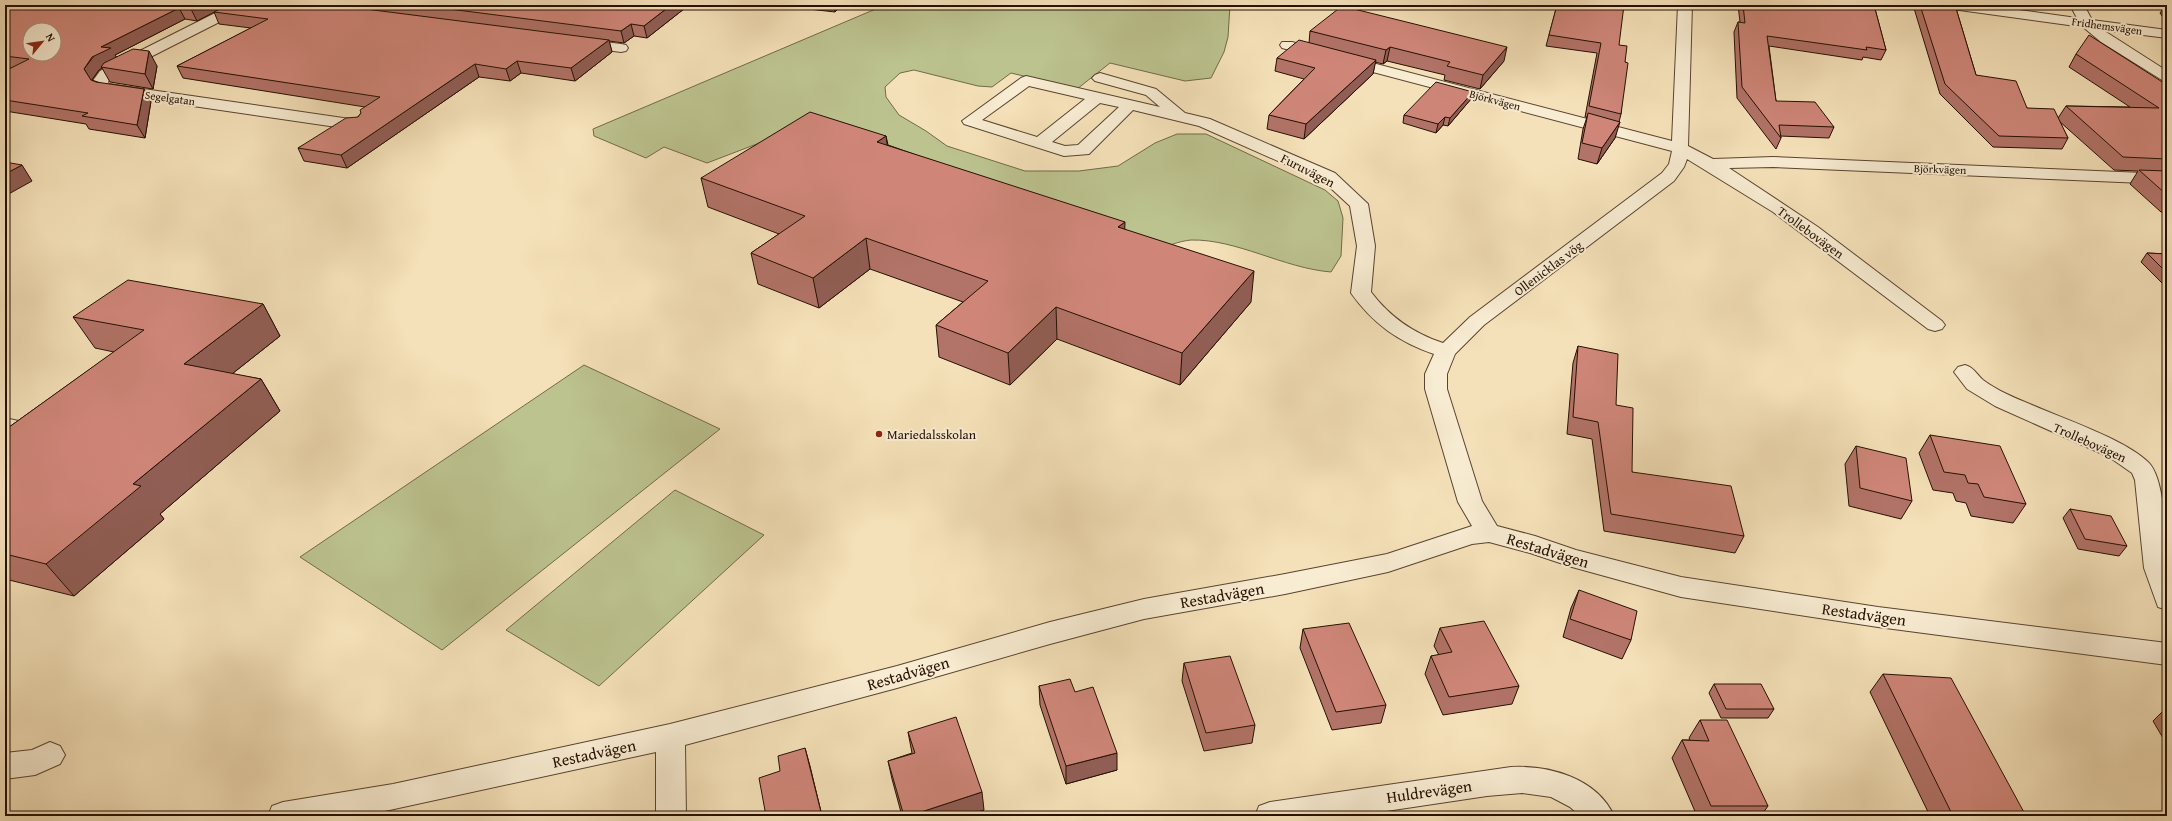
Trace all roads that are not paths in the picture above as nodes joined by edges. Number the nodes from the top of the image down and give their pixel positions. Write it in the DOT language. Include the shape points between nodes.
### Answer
graph roads {
  1 [pos="242,5"];
  2 [pos="1685,5"];
  3 [pos="1952,5"];
  4 [pos="2077,5"];
  5 [pos="2088,24"];
  6 [pos="2167,34"];
  7 [pos="566,41"];
  8 [pos="1287,45"];
  9 [pos="621,48"];
  10 [pos="2167,77"];
  11 [pos="1100,78"];
  12 [pos="1096,98"];
  13 [pos="1130,105"];
  14 [pos="1181,117"];
  15 [pos="357,125"];
  16 [pos="1040,143"];
  17 [pos="1680,148"];
  18 [pos="1712,164"];
  19 [pos="2167,179"];
  20 [pos="1935,325"];
  21 [pos="1446,351"];
  22 [pos="1965,372"];
  23 [pos="5,425"];
  24 [pos="5,453"];
  25 [pos="1489,533"];
  26 [pos="2167,600"];
  27 [pos="2167,654"];
  28 [pos="670,736"];
  29 [pos="50,755"];
  30 [pos="5,766"];
  31 [pos="283,816"];
  32 [pos="671,816"];
  33 [pos="1270,816"];
  34 [pos="1599,816"];
  1 -- 15 [label="street, Segelgatan" via="105,74 100,82 104,88"];
  2 -- 17 [label="street, Ollenicklas vög"];
  3 -- 5 [label="street, Fridhemsvägen"];
  4 -- 5 [label="street"];
  5 -- 6 [label="street, Fridhemsvägen"];
  5 -- 10 [label="street" via="2106,39"];
  7 -- 9 [label="street"];
  8 -- 17 [label="street, Björkvägen"];
  11 -- 14 [label="street, Furuvägen" via="1151,92"];
  12 -- 13 [label="street, Furuvägen"];
  12 -- 16 [label="street"];
  12 -- 16 [label="street, Furuvägen" via="1026,81 970,122"];
  13 -- 14 [label="street, Furuvägen"];
  13 -- 16 [label="street, Furuvägen" via="1083,150 1064,151"];
  14 -- 21 [label="street, Furuvägen" via="1204,122 1296,162 1329,177 1346,191 1359,204 1366,246 1361,293 1374,311 1394,329 1410,338"];
  17 -- 18 [label="street, Trollebovägen"];
  17 -- 21 [label="street, Ollenicklas vög" via="1680,160 1668,177 1477,320"];
  18 -- 19 [label="street, Björkvägen" via="1773,162"];
  18 -- 20 [label="street, Trollebovägen" via="1786,213"];
  21 -- 25 [label="street, Ollenicklas vög" via="1436,374 1436,389 1470,502"];
  22 -- 26 [label="street, Trollebovägen" via="1975,384 2003,401 2117,451 2141,468 2147,480 2158,568"];
  23 -- 24 [label="street" via="15,427 20,434 17,442"];
  25 -- 27 [label="street, Restadvägen" via="1681,587 1878,617"];
  25 -- 28 [label="street, Restadvägen" via="1458,538 1388,563 1144,609 1050,632 897,677"];
  28 -- 31 [label="street, Restadvägen" via="393,797"];
  28 -- 32 [label="street"];
  29 -- 30 [label="street" via="35,762"];
  33 -- 34 [label="street, Huldrevägen" via="1496,781 1539,780 1565,788 1592,806"];
}
